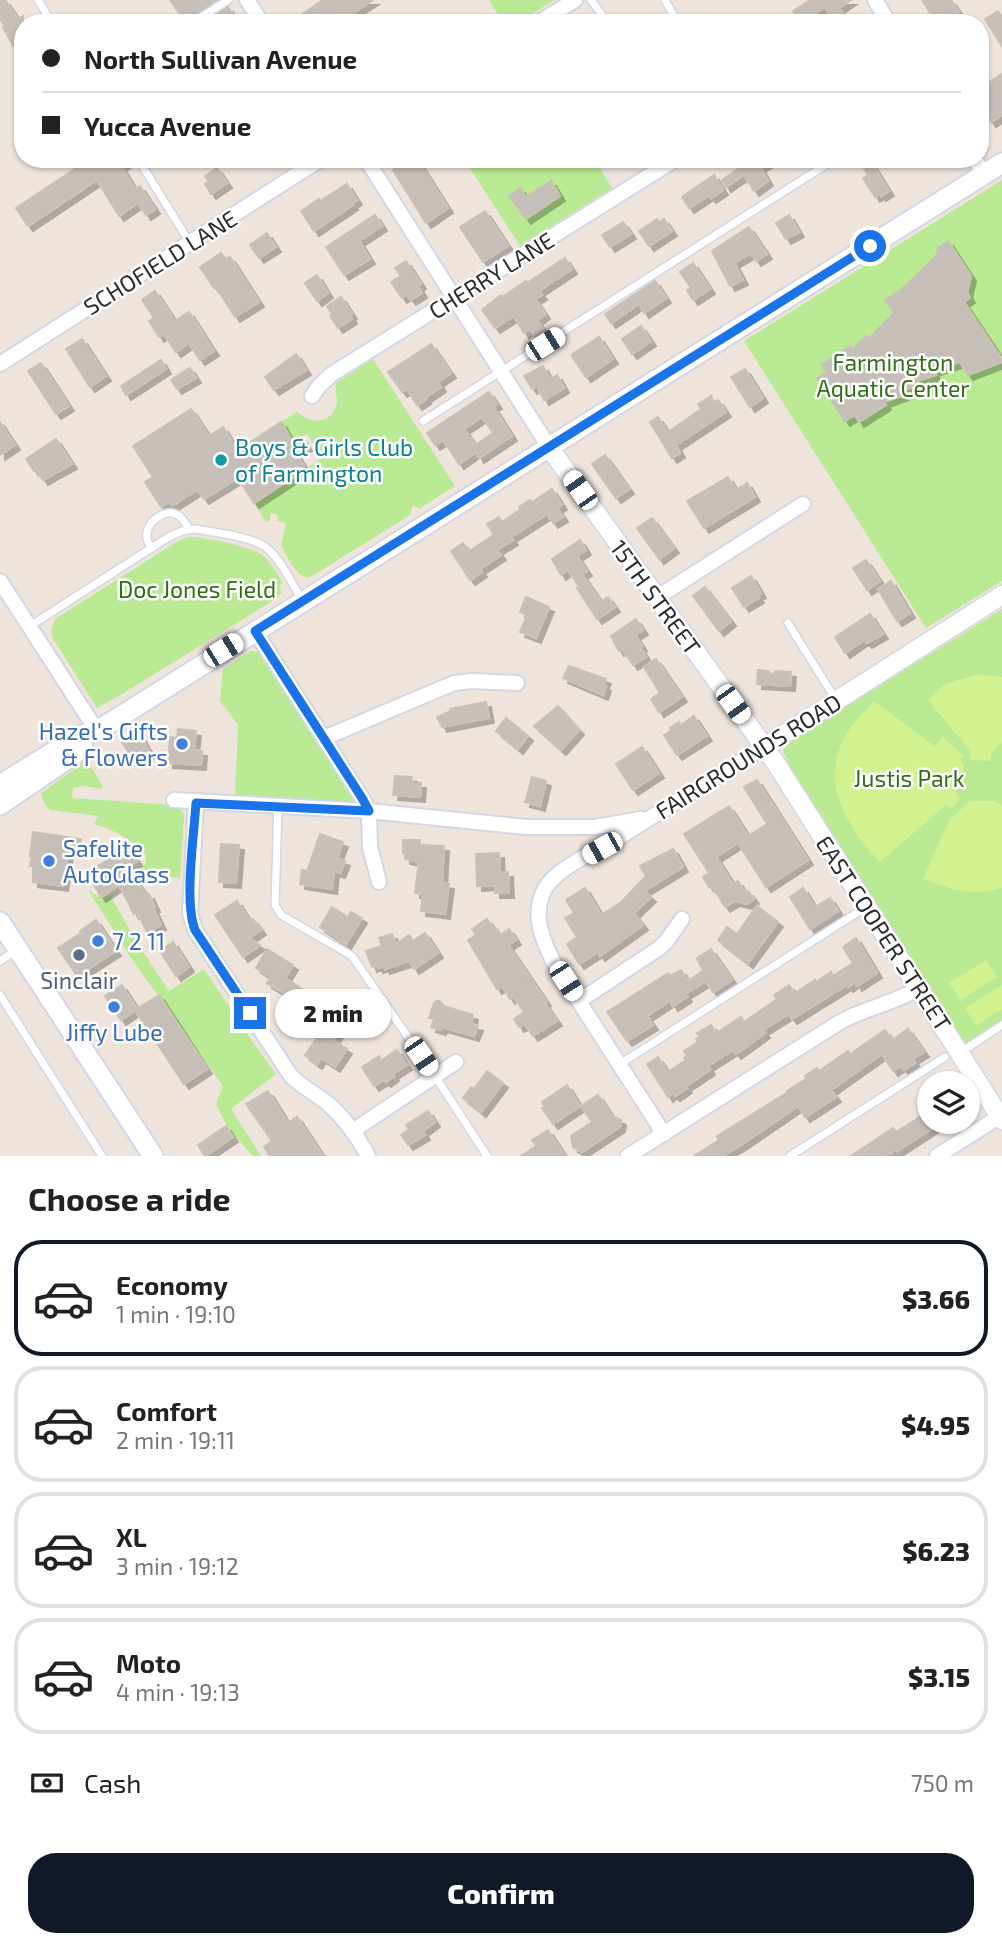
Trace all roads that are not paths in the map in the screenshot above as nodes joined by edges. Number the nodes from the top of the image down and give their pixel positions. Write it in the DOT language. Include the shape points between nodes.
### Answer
graph roads {
  1 [pos="228,0"];
  2 [pos="575,0"];
  3 [pos="206,14"];
  4 [pos="552,14"];
  5 [pos="144,168"];
  6 [pos="307,168"];
  7 [pos="372,168"];
  8 [pos="662,168"];
  9 [pos="821,168"];
  10 [pos="977,168"];
  11 [pos="190,243"];
  12 [pos="454,298"];
  13 [pos="0,363"];
  14 [pos="500,372"];
  15 [pos="312,396"];
  16 [pos="423,421"];
  17 [pos="549,447"];
  18 [pos="803,504"];
  19 [pos="189,529"];
  20 [pos="152,548"];
  21 [pos="0,581"];
  22 [pos="1002,595"];
  23 [pos="656,598"];
  24 [pos="303,602"];
  25 [pos="788,623"];
  26 [pos="29,626"];
  27 [pos="255,631"];
  28 [pos="517,683"];
  29 [pos="836,701"];
  30 [pos="97,731"];
  31 [pos="324,738"];
  32 [pos="764,747"];
  33 [pos="0,785"];
  34 [pos="174,800"];
  35 [pos="196,803"];
  36 [pos="0,805"];
  37 [pos="278,807"];
  38 [pos="369,811"];
  39 [pos="650,818"];
  40 [pos="379,882"];
  41 [pos="867,906"];
  42 [pos="682,919"];
  43 [pos="0,922"];
  44 [pos="18,950"];
  45 [pos="0,961"];
  46 [pos="919,988"];
  47 [pos="0,995"];
  48 [pos="579,1001"];
  49 [pos="1002,1025"];
  50 [pos="953,1055"];
  51 [pos="456,1062"];
  52 [pos="619,1064"];
  53 [pos="435,1076"];
  54 [pos="1001,1117"];
  55 [pos="354,1130"];
  56 [pos="664,1134"];
  57 [pos="102,1156"];
  58 [pos="153,1156"];
  59 [pos="368,1156"];
  60 [pos="487,1156"];
  61 [pos="628,1156"];
  62 [pos="790,1156"];
  63 [pos="937,1156"];
  1 -- 3 [label="lane"];
  2 -- 4 [label="street"];
  5 -- 11 [label="lane"];
  6 -- 11 [label="street, SCHOFIELD LANE"];
  7 -- 12 [label="street"];
  8 -- 12 [label="street, CHERRY LANE"];
  9 -- 14 [label="lane"];
  10 -- 17 [label="main road"];
  11 -- 13 [label="street, SCHOFIELD LANE"];
  12 -- 14 [label="street"];
  12 -- 15 [label="street, CHERRY LANE" via="332,374"];
  14 -- 16 [label="lane"];
  14 -- 17 [label="street"];
  17 -- 23 [label="street, 15TH STREET"];
  17 -- 24 [label="main road"];
  18 -- 23 [label="street"];
  19 -- 20 [label="lane"];
  19 -- 20 [label="lane" via="176,514 159,516 146,534"];
  19 -- 24 [label="lane" via="266,547"];
  20 -- 26 [label="lane"];
  21 -- 26 [label="street"];
  22 -- 29 [label="street, FAIRGROUNDS ROAD"];
  23 -- 32 [label="street, 15TH STREET"];
  24 -- 27 [label="main road"];
  25 -- 29 [label="lane"];
  26 -- 30 [label="street"];
  27 -- 30 [label="main road"];
  27 -- 31 [label="street"];
  28 -- 31 [label="street" via="454,683"];
  29 -- 32 [label="street, FAIRGROUNDS ROAD"];
  30 -- 33 [label="main road" via="79,736"];
  30 -- 36 [label="main road" via="86,746"];
  31 -- 38 [label="street"];
  32 -- 39 [label="street, FAIRGROUNDS ROAD"];
  32 -- 41 [label="street, EAST COOPER STREET"];
  34 -- 35 [label="street, FAIRGROUNDS ROAD"];
  35 -- 37 [label="street, FAIRGROUNDS ROAD"];
  35 -- 55 [label="street" via="190,913 195,930 291,1076"];
  37 -- 38 [label="street, FAIRGROUNDS ROAD"];
  37 -- 53 [label="lane" via="275,905 281,915 352,956"];
  38 -- 39 [label="street, FAIRGROUNDS ROAD" via="526,827 595,827"];
  38 -- 40 [label="street" via="370,847"];
  39 -- 48 [label="street" via="557,875 542,893 538,920 546,947"];
  41 -- 46 [label="street, EAST COOPER STREET"];
  41 -- 52 [label="lane"];
  42 -- 48 [label="street" via="658,949"];
  43 -- 44 [label="main road"];
  44 -- 45 [label="lane"];
  44 -- 58 [label="main road"];
  46 -- 50 [label="street, EAST COOPER STREET"];
  46 -- 56 [label="street" via="840,1022"];
  47 -- 57 [label="lane"];
  48 -- 52 [label="street"];
  49 -- 50 [label="lane"];
  50 -- 54 [label="street, EAST COOPER STREET"];
  50 -- 62 [label="lane"];
  51 -- 53 [label="street"];
  52 -- 56 [label="street"];
  53 -- 55 [label="street"];
  53 -- 60 [label="lane"];
  54 -- 63 [label="street"];
  55 -- 59 [label="street"];
  56 -- 61 [label="street"];
}
